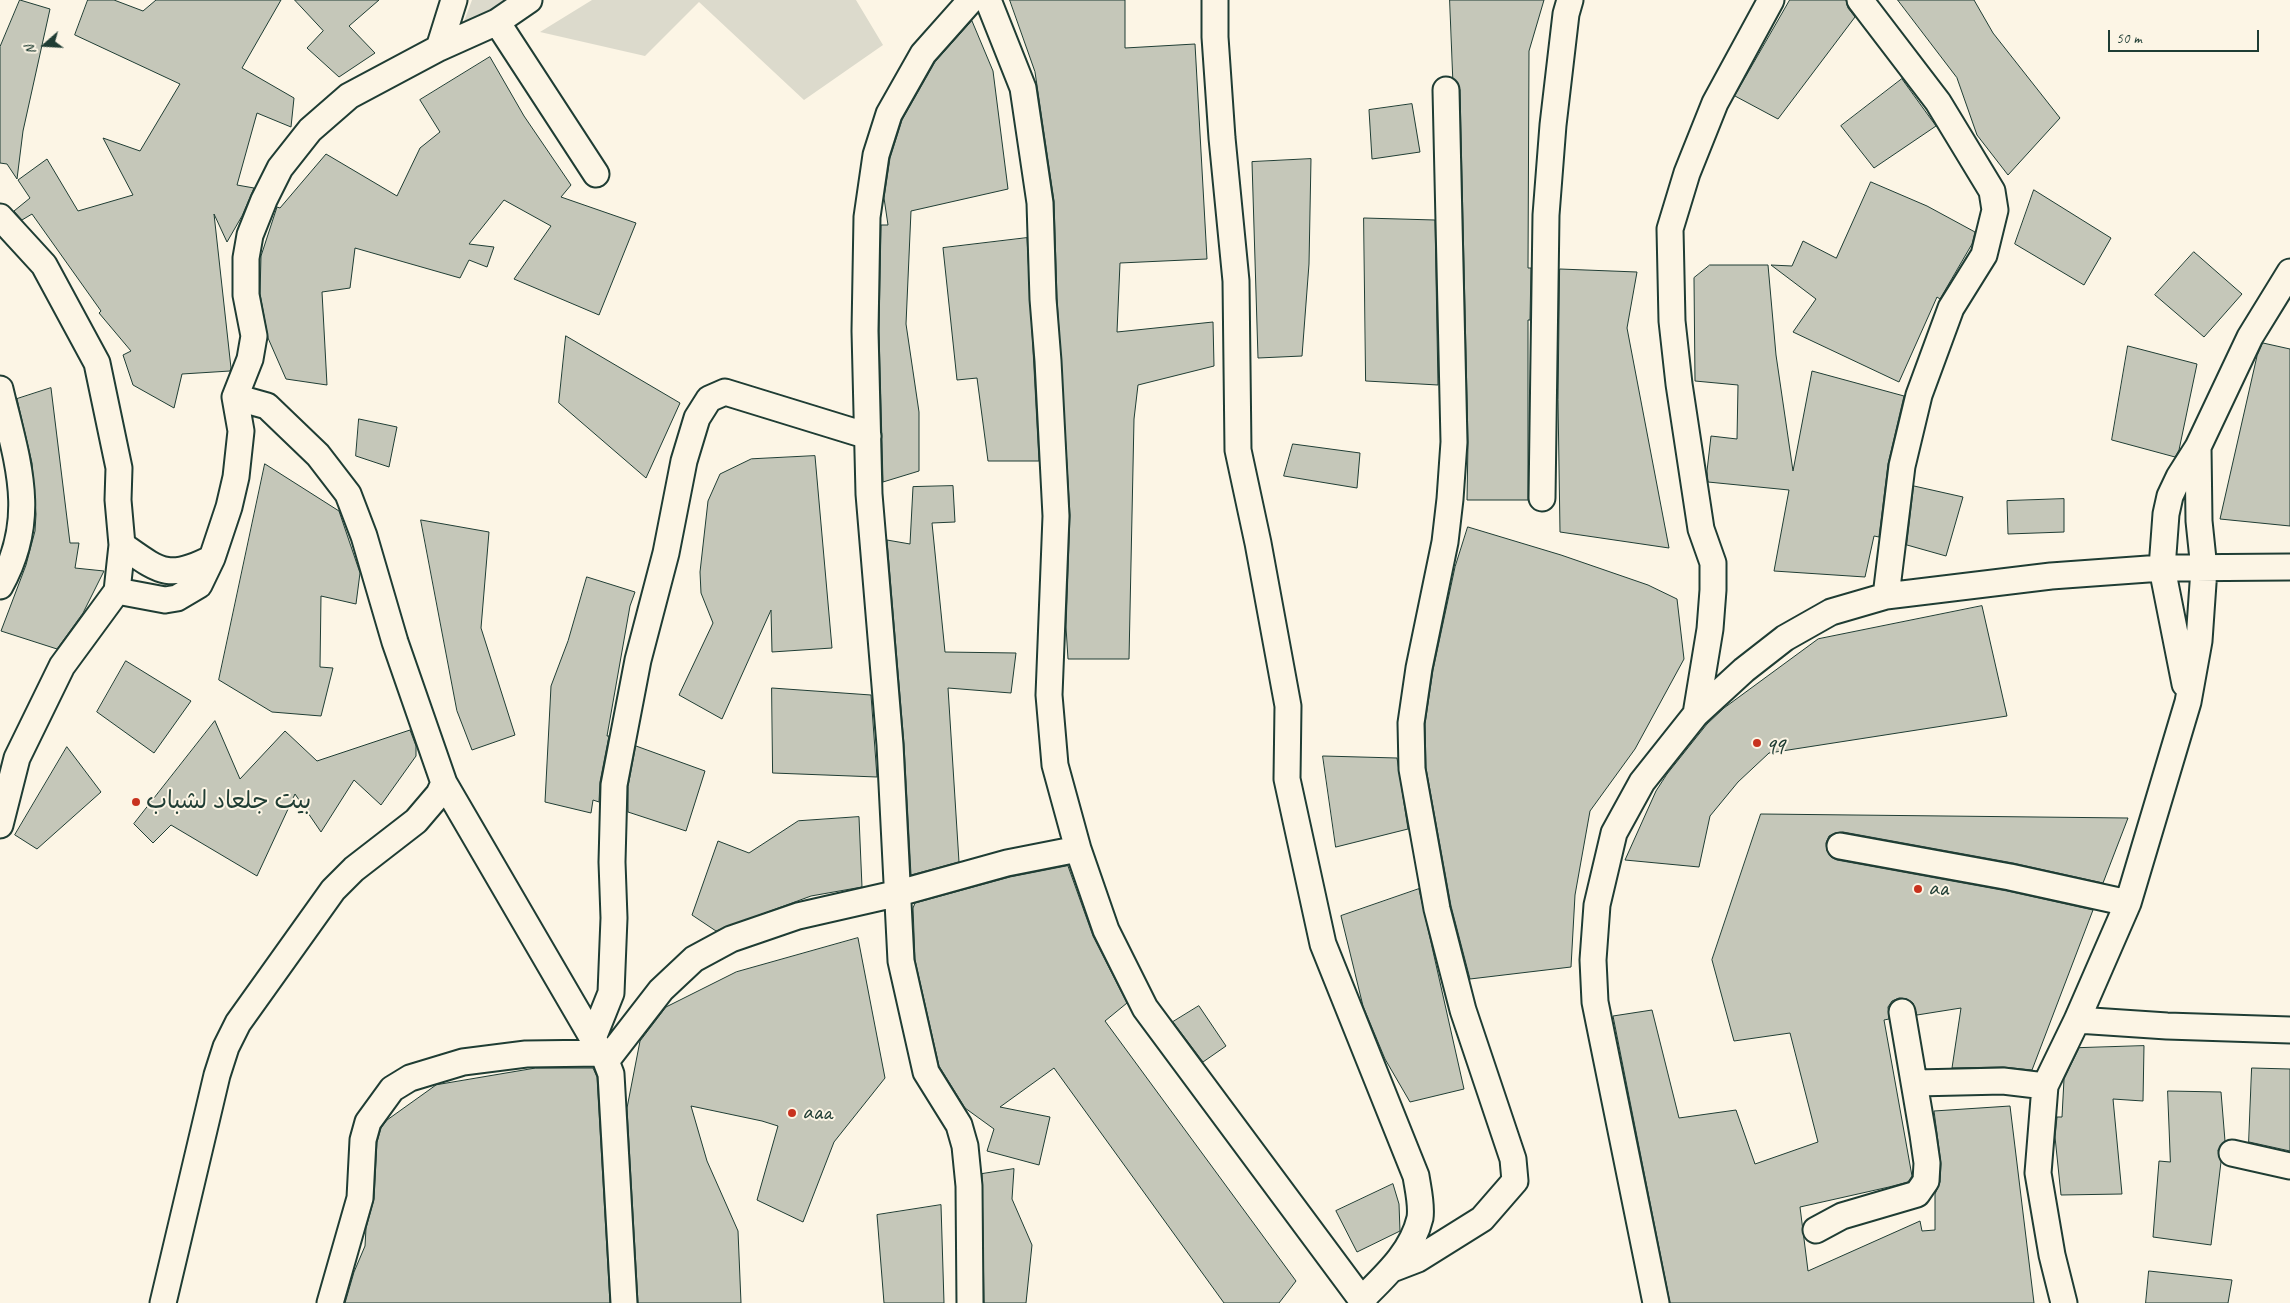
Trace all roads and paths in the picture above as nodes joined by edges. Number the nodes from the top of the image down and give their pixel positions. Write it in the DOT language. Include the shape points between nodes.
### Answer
graph roads {
  1 [pos="454,0"];
  2 [pos="529,0"];
  3 [pos="971,0"];
  4 [pos="988,0"];
  5 [pos="1215,0"];
  6 [pos="1570,0"];
  7 [pos="1771,0"];
  8 [pos="1860,0"];
  9 [pos="497,22"];
  10 [pos="439,48"];
  11 [pos="1446,90"];
  12 [pos="596,174"];
  13 [pos="0,217"];
  14 [pos="2290,272"];
  15 [pos="2280,307"];
  16 [pos="0,389"];
  17 [pos="235,397"];
  18 [pos="868,436"];
  19 [pos="2198,447"];
  20 [pos="1542,498"];
  21 [pos="122,545"];
  22 [pos="212,558"];
  23 [pos="2290,567"];
  24 [pos="2162,568"];
  25 [pos="2204,569"];
  26 [pos="0,586"];
  27 [pos="117,592"];
  28 [pos="1886,596"];
  29 [pos="2188,702"];
  30 [pos="1696,714"];
  31 [pos="444,783"];
  32 [pos="0,825"];
  33 [pos="1840,846"];
  34 [pos="1078,850"];
  35 [pos="899,893"];
  36 [pos="2128,903"];
  37 [pos="1902,1012"];
  38 [pos="2078,1020"];
  39 [pos="2290,1030"];
  40 [pos="601,1051"];
  41 [pos="1916,1083"];
  42 [pos="2045,1086"];
  43 [pos="2232,1153"];
  44 [pos="2290,1166"];
  45 [pos="1816,1230"];
  46 [pos="1392,1268"];
  47 [pos="1363,1301"];
  48 [pos="163,1303"];
  49 [pos="330,1303"];
  50 [pos="624,1303"];
  51 [pos="970,1303"];
  52 [pos="1656,1303"];
  53 [pos="2064,1303"];
  1 -- 10 [label="street"];
  2 -- 9 [label="street"];
  3 -- 18 [label="street" via="923,54 889,114 876,155 867,217"];
  4 -- 34 [label="street" via="1023,88 1040,203 1056,516 1049,695 1055,765"];
  5 -- 46 [label="street" via="1222,138 1236,281 1238,450 1288,706 1287,779 1323,944 1416,1176 1420,1216 1412,1241"];
  6 -- 20 [label="street" via="1554,116 1546,215"];
  7 -- 30 [label="street" via="1715,103 1670,229 1672,321 1679,384 1701,529 1713,563 1710,629"];
  8 -- 28 [label="street" via="1938,102 1992,191 1995,210 1984,255 1950,308 1920,395 1902,466"];
  9 -- 10 [label="street"];
  9 -- 12 [label="street"];
  10 -- 17 [label="street" via="349,96 310,130 280,168 250,235 246,295 254,336 250,359"];
  11 -- 46 [label="street" via="1454,442 1445,542 1419,668 1413,714 1412,769 1437,909 1463,1010 1513,1159 1515,1181 1482,1219 1418,1259"];
  13 -- 21 [label="street" via="44,265 97,363 119,468"];
  14 -- 15 [label="street"];
  15 -- 19 [label="street" via="2250,337"];
  16 -- 26 [label="street" via="21,476 23,498 16,548 10,569"];
  17 -- 22 [label="street" via="241,431 236,477"];
  17 -- 31 [label="street" via="273,411 318,455 348,494 364,536 394,642"];
  18 -- 35 [label="street" via="869,494"];
  18 -- 40 [label="street" via="725,392 709,399 697,418 638,660 614,785 611,993"];
  19 -- 24 [label="street" via="2170,496"];
  19 -- 25 [label="street" via="2199,521"];
  21 -- 22 [label="street" via="156,568 189,570"];
  21 -- 27 [label="street"];
  22 -- 27 [label="street" via="199,585 178,598 164,600"];
  23 -- 25 [label="street"];
  24 -- 25 [label="street"];
  24 -- 28 [label="street" via="2051,576"];
  24 -- 29 [label="street"];
  25 -- 29 [label="street" via="2199,641"];
  27 -- 32 [label="street" via="62,666 17,758"];
  28 -- 30 [label="street" via="1831,612 1785,638"];
  29 -- 36 [label="street"];
  30 -- 52 [label="street" via="1642,782 1614,833 1597,905 1593,960 1595,1002"];
  31 -- 40 [label="street"];
  31 -- 48 [label="street" via="416,821 333,890 238,1023 216,1075"];
  33 -- 36 [label="street" via="2010,877"];
  34 -- 35 [label="street" via="1007,863"];
  34 -- 47 [label="street" via="1106,930 1146,1008"];
  35 -- 40 [label="street" via="798,916 731,939 694,959"];
  35 -- 51 [label="street" via="901,961 926,1072 960,1125 965,1146"];
  36 -- 38 [label="street"];
  37 -- 41 [label="street"];
  38 -- 39 [label="street"];
  38 -- 42 [label="street"];
  40 -- 49 [label="street" via="526,1054 463,1062 410,1078 392,1089 368,1122 363,1140 360,1198"];
  40 -- 50 [label="street" via="611,1074"];
  41 -- 42 [label="street" via="2003,1081"];
  41 -- 45 [label="street" via="1927,1163 1926,1181 1917,1194 1842,1216"];
  42 -- 53 [label="street" via="2038,1173 2052,1256"];
  43 -- 44 [label="street"];
  46 -- 47 [label="street"];
}
